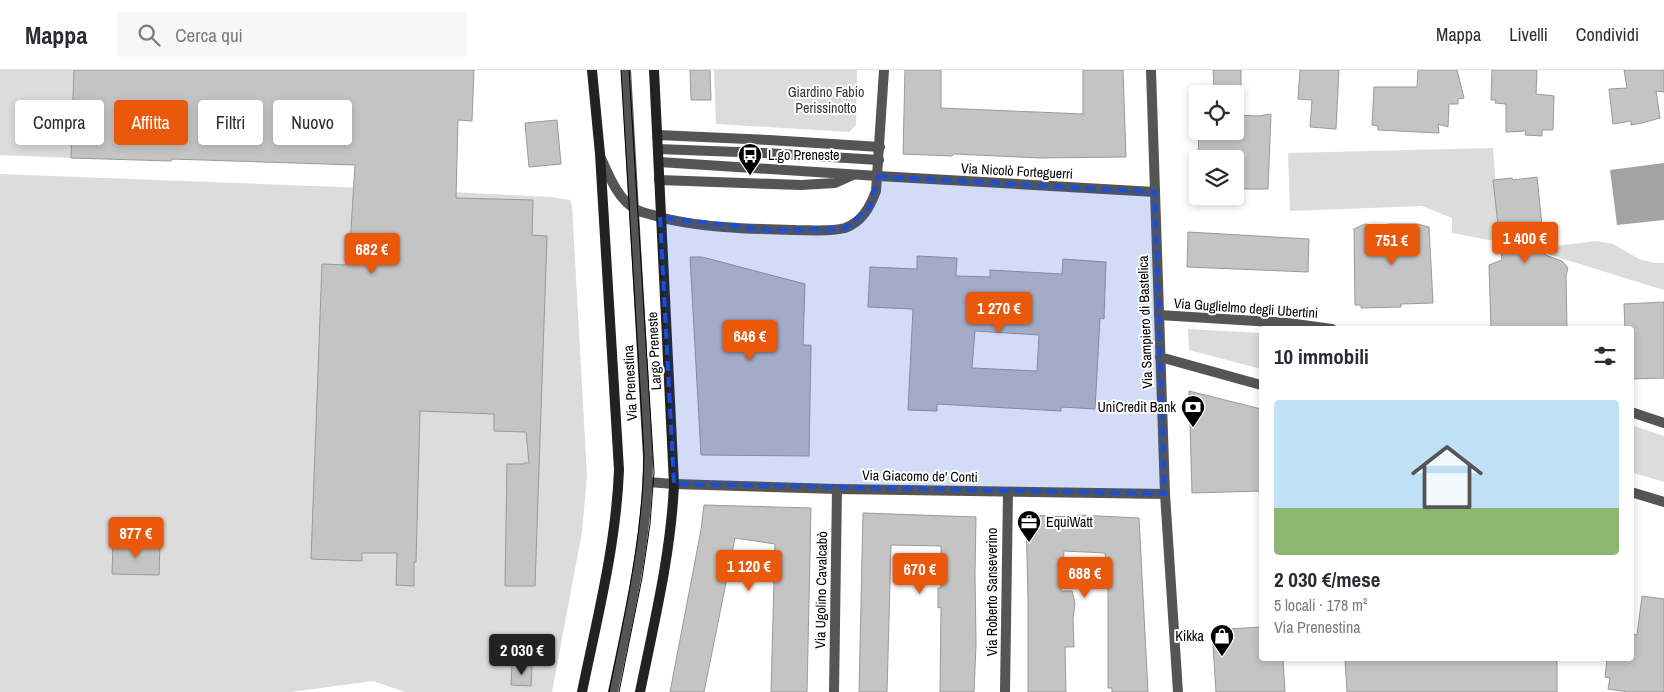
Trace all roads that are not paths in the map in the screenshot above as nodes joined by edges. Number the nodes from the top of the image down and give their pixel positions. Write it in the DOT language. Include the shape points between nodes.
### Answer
graph roads {
  1 [pos="592,70"];
  2 [pos="626,70"];
  3 [pos="654,70"];
  4 [pos="884,70"];
  5 [pos="1151,70"];
  6 [pos="658,135"];
  7 [pos="880,148"];
  8 [pos="658,149"];
  9 [pos="600,154"];
  10 [pos="879,160"];
  11 [pos="659,162"];
  12 [pos="854,175"];
  13 [pos="878,176"];
  14 [pos="659,180"];
  15 [pos="1154,192"];
  16 [pos="634,208"];
  17 [pos="660,217"];
  18 [pos="1159,315"];
  19 [pos="1310,326"];
  20 [pos="1160,357"];
  21 [pos="1259,384"];
  22 [pos="1634,413"];
  23 [pos="1664,423"];
  24 [pos="648,482"];
  25 [pos="674,484"];
  26 [pos="837,489"];
  27 [pos="1008,492"];
  28 [pos="1634,493"];
  29 [pos="1165,494"];
  30 [pos="1664,502"];
  31 [pos="582,692"];
  32 [pos="613,692"];
  33 [pos="640,692"];
  34 [pos="834,692"];
  35 [pos="1005,692"];
  36 [pos="1178,692"];
  1 -- 9 [label="main road"];
  2 -- 16 [label="street, Via Prenestina"];
  3 -- 6 [label="main road, Largo Preneste"];
  4 -- 7 [label="street"];
  5 -- 15 [label="street, Via Sampiero di Bastelica"];
  6 -- 7 [label="street"];
  6 -- 8 [label="main road, Largo Preneste"];
  7 -- 10 [label="street"];
  8 -- 10 [label="street"];
  8 -- 11 [label="main road, Largo Preneste"];
  9 -- 16 [label="street" via="615,187"];
  9 -- 31 [label="main road, Via Prenestina" via="619,470 610,554"];
  10 -- 13 [label="street"];
  11 -- 12 [label="street"];
  11 -- 14 [label="main road, Largo Preneste"];
  12 -- 13 [label="street"];
  12 -- 14 [label="street" via="835,183 801,185"];
  13 -- 15 [label="street, Via Nicolò Forteguerri"];
  13 -- 17 [label="street" via="869,208 858,221 845,228 772,230 690,223"];
  14 -- 17 [label="main road, Largo Preneste"];
  15 -- 18 [label="street, Via Sampiero di Bastelica"];
  16 -- 17 [label="street"];
  16 -- 24 [label="street, Via Prenestina"];
  17 -- 25 [label="main road, Largo Preneste"];
  18 -- 19 [label="street, Via Guglielmo degli Ubertini"];
  18 -- 20 [label="street, Via Sampiero di Bastelica"];
  20 -- 21 [label="street"];
  20 -- 29 [label="street, Via Sampiero di Bastelica"];
  22 -- 23 [label="street"];
  24 -- 25 [label="street, Via Giacomo de' Conti"];
  24 -- 32 [label="street, Via Prenestina" via="640,554"];
  25 -- 26 [label="street, Via Giacomo de' Conti"];
  25 -- 33 [label="main road" via="668,549"];
  26 -- 27 [label="street, Via Giacomo de' Conti"];
  26 -- 34 [label="street, Via Ugolino Cavalcabò"];
  27 -- 29 [label="street, Via Giacomo de' Conti"];
  27 -- 35 [label="street, Via Roberto Sanseverino"];
  28 -- 30 [label="street"];
  29 -- 36 [label="street, Via Sampiero di Bastelica"];
}
